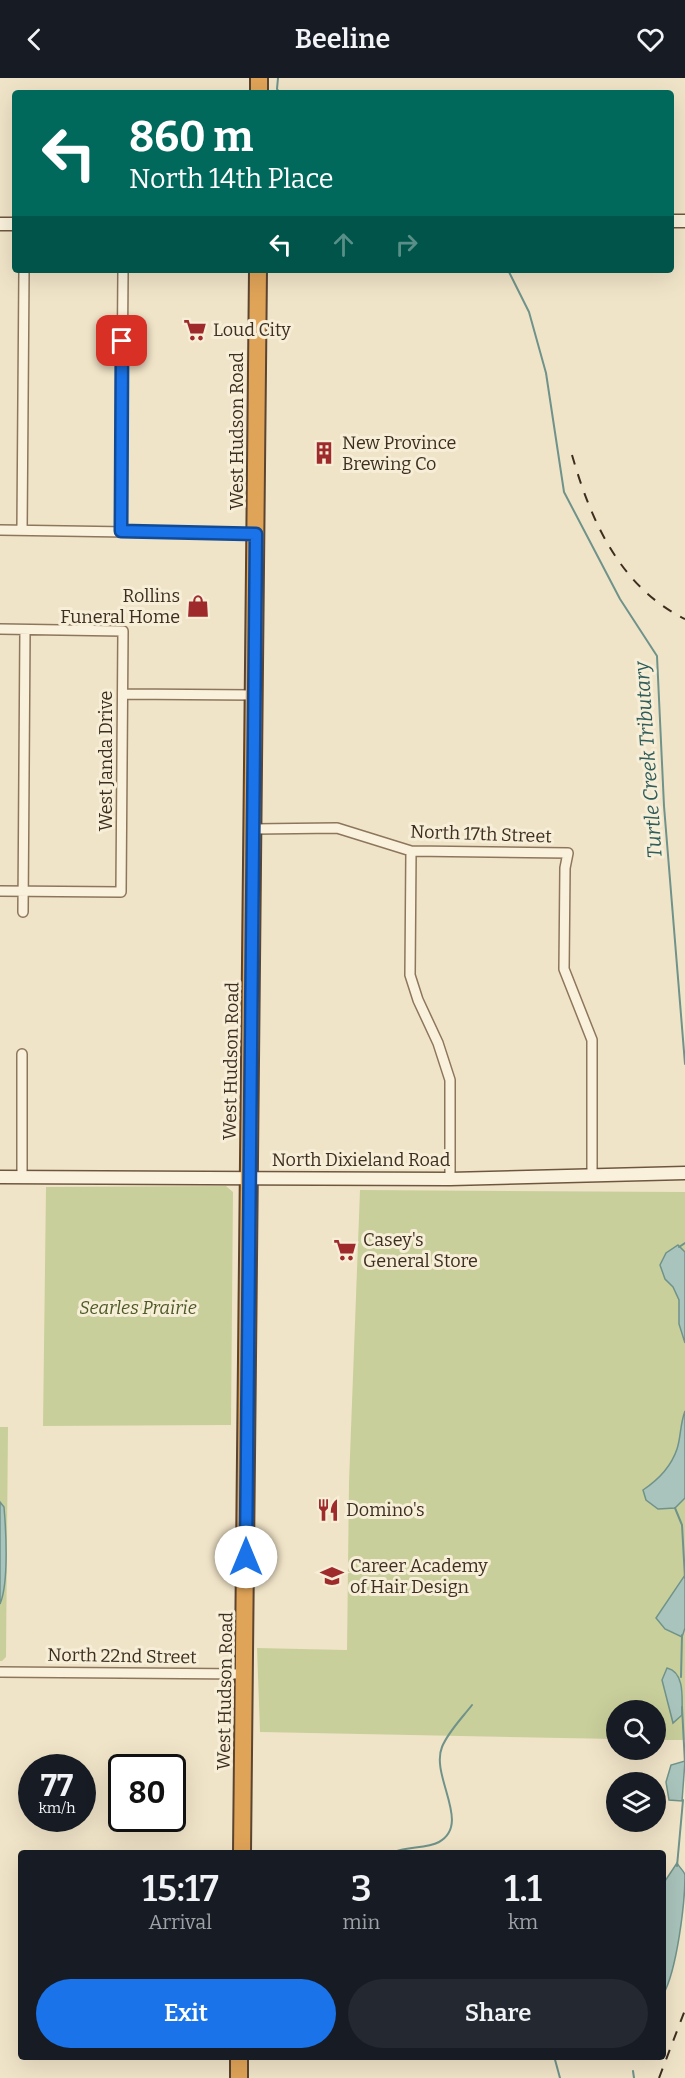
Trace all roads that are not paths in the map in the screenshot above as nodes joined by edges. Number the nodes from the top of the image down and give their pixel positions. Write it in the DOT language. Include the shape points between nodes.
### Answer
graph roads {
  1 [pos="24,273"];
  2 [pos="123,273"];
  3 [pos="258,273"];
  4 [pos="0,530"];
  5 [pos="22,530"];
  6 [pos="121,531"];
  7 [pos="256,534"];
  8 [pos="0,629"];
  9 [pos="25,630"];
  10 [pos="123,694"];
  11 [pos="254,695"];
  12 [pos="252,829"];
  13 [pos="411,851"];
  14 [pos="0,891"];
  15 [pos="23,891"];
  16 [pos="23,912"];
  17 [pos="22,1054"];
  18 [pos="685,1173"];
  19 [pos="592,1174"];
  20 [pos="0,1177"];
  21 [pos="22,1177"];
  22 [pos="249,1177"];
  23 [pos="450,1179"];
  24 [pos="0,1672"];
  25 [pos="244,1674"];
  26 [pos="242,1850"];
  27 [pos="239,2060"];
  28 [pos="239,2078"];
  1 -- 5 [label="street"];
  2 -- 6 [label="street"];
  3 -- 7 [label="highway, West Hudson Road"];
  4 -- 5 [label="street"];
  5 -- 6 [label="street"];
  6 -- 7 [label="street"];
  7 -- 11 [label="highway, West Hudson Road"];
  8 -- 9 [label="street"];
  9 -- 10 [label="street, West Janda Drive" via="123,632"];
  9 -- 15 [label="street"];
  10 -- 11 [label="street"];
  10 -- 15 [label="street, West Janda Drive" via="121,892"];
  11 -- 12 [label="highway, West Hudson Road"];
  12 -- 13 [label="street, North 17th Street" via="337,828"];
  12 -- 22 [label="highway, West Hudson Road"];
  13 -- 19 [label="street, North 17th Street" via="568,853 564,969 592,1040"];
  13 -- 23 [label="street" via="410,975 450,1080"];
  14 -- 15 [label="street"];
  15 -- 16 [label="street"];
  17 -- 21 [label="street"];
  18 -- 19 [label="main road, North Dixieland Road"];
  19 -- 23 [label="main road, North Dixieland Road"];
  20 -- 21 [label="main road, North Dixieland Road"];
  21 -- 22 [label="main road, North Dixieland Road"];
  22 -- 23 [label="main road, North Dixieland Road"];
  22 -- 25 [label="highway, West Hudson Road"];
  24 -- 25 [label="street, North 22nd Street"];
  25 -- 26 [label="highway, West Hudson Road"];
  27 -- 28 [label="highway"];
}
